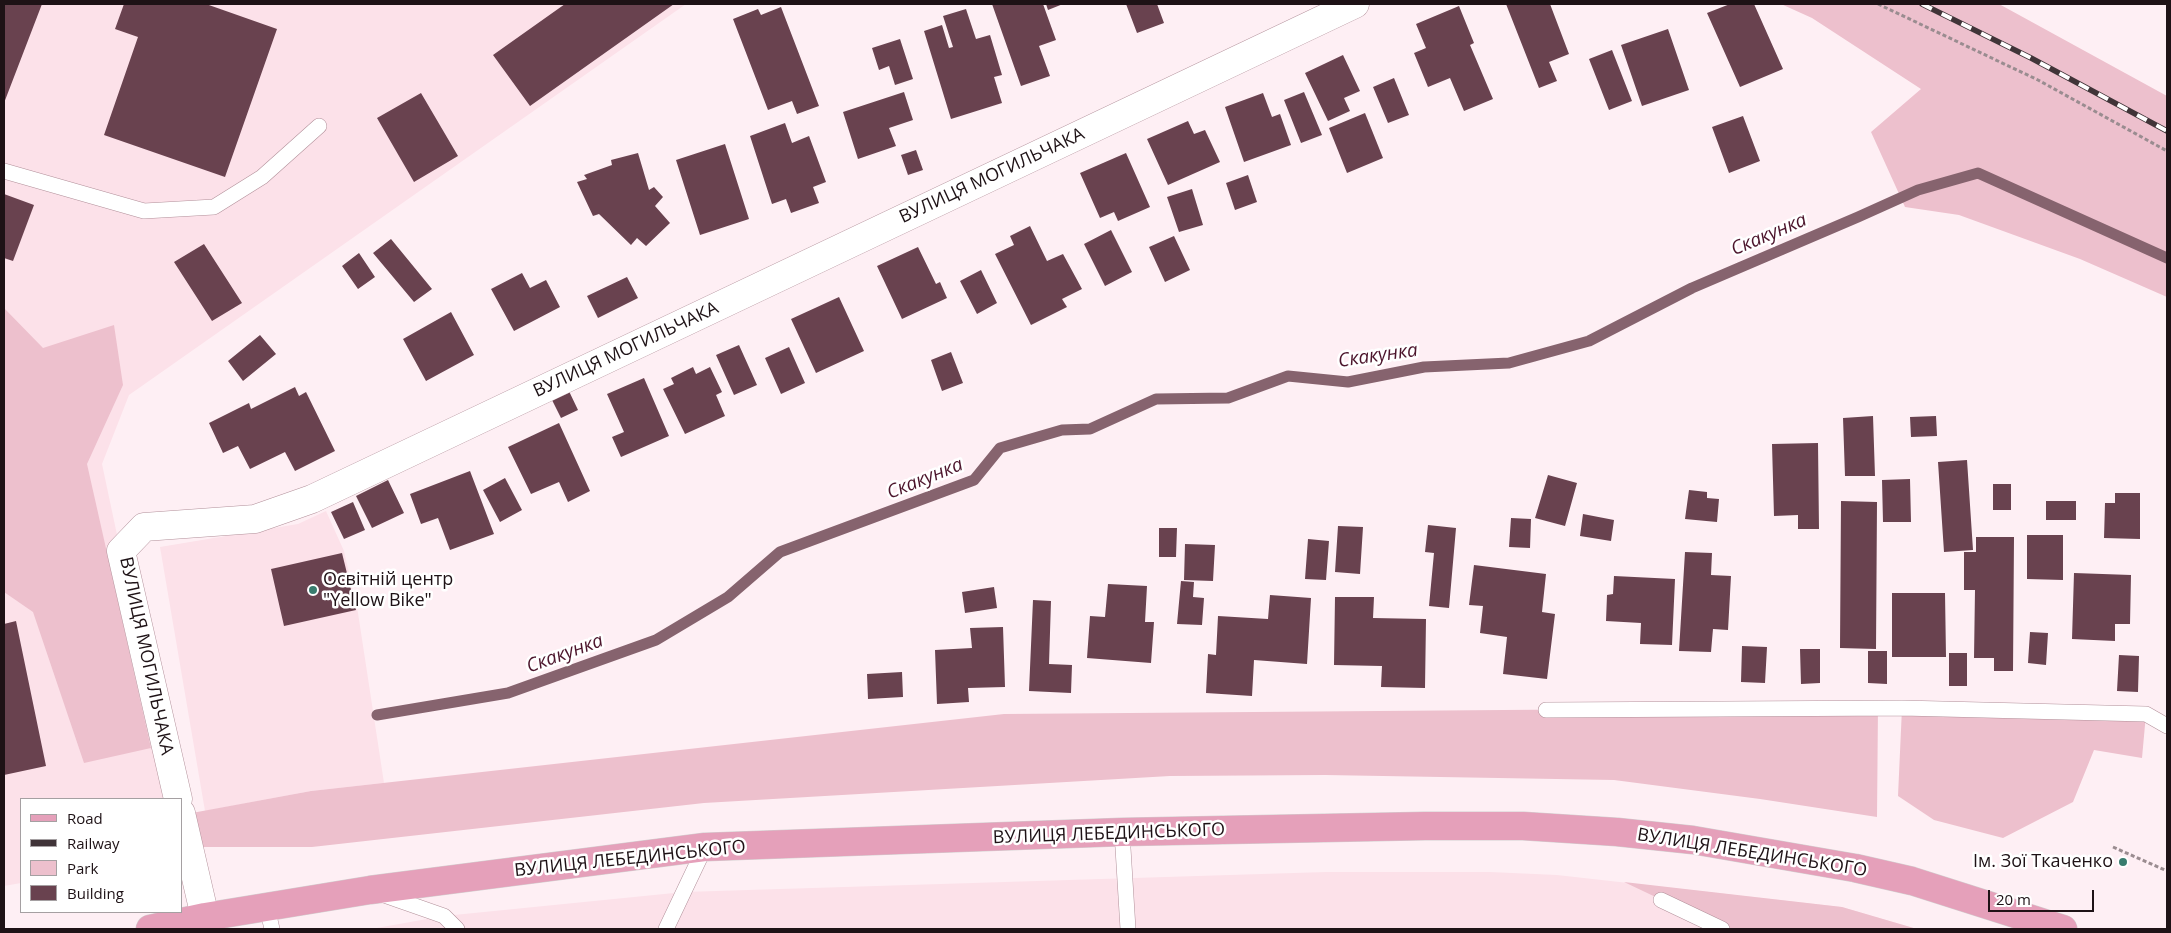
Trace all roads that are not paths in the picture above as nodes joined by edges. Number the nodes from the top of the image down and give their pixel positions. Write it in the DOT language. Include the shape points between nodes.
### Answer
graph roads {
  1 [pos="1355,4"];
  2 [pos="319,126"];
  3 [pos="4,171"];
  4 [pos="1546,710"];
  5 [pos="2167,726"];
  6 [pos="178,798"];
  7 [pos="182,817"];
  8 [pos="1122,832"];
  9 [pos="705,847"];
  10 [pos="370,890"];
  11 [pos="1661,900"];
  12 [pos="205,917"];
  13 [pos="269,918"];
  14 [pos="150,929"];
  15 [pos="457,929"];
  16 [pos="666,929"];
  17 [pos="1128,929"];
  18 [pos="1722,929"];
  19 [pos="2063,929"];
  1 -- 6 [label="street, ВУЛИЦЯ МОГИЛЬЧАКА" via="312,499 256,520 144,527 121,551"];
  2 -- 3 [label="lane" via="262,177 214,207 144,211"];
  4 -- 5 [label="lane" via="1886,708 2146,714"];
  7 -- 12 [label="street"];
  8 -- 9 [label="main road, ВУЛИЦЯ ЛЕБЕДИНСЬКОГО"];
  8 -- 17 [label="lane"];
  8 -- 19 [label="main road, ВУЛИЦЯ ЛЕБЕДИНСЬКОГО" via="1494,826 1617,832 1692,840 1855,868 1921,884"];
  9 -- 10 [label="main road, ВУЛИЦЯ ЛЕБЕДИНСЬКОГО"];
  9 -- 16 [label="lane"];
  10 -- 13 [label="main road, ВУЛИЦЯ ЛЕБЕДИНСЬКОГО"];
  10 -- 15 [label="lane" via="444,916"];
  11 -- 18 [label="lane"];
  12 -- 13 [label="main road, ВУЛИЦЯ ЛЕБЕДИНСЬКОГО"];
  12 -- 14 [label="main road, ВУЛИЦЯ ЛЕБЕДИНСЬКОГО"];
}
